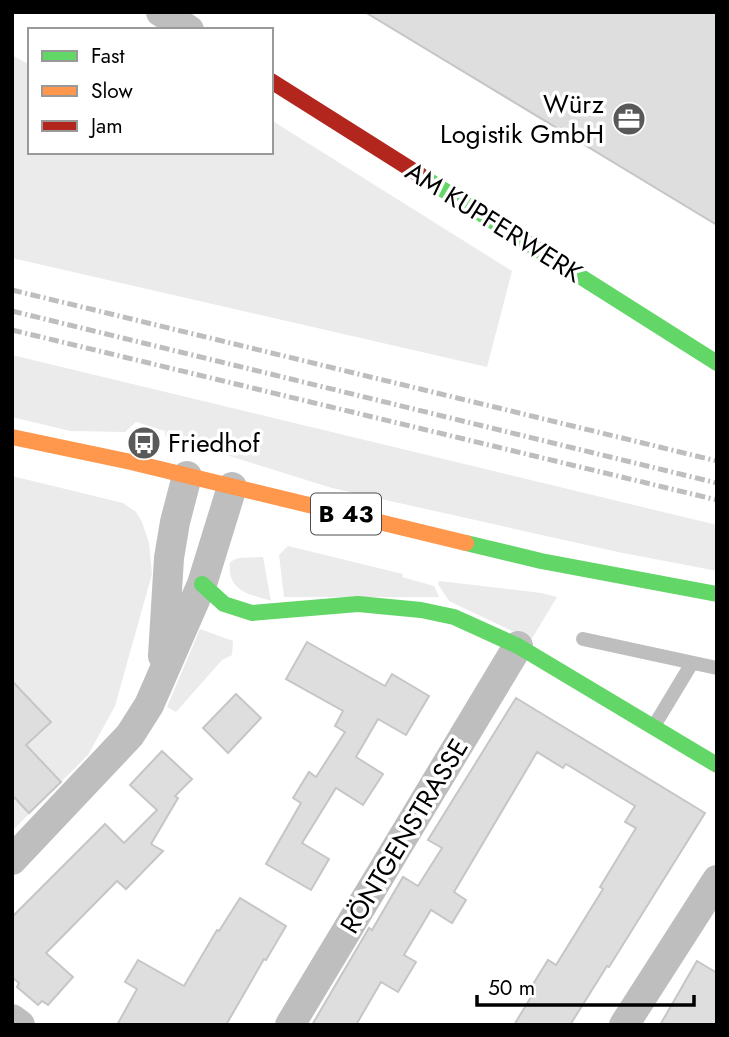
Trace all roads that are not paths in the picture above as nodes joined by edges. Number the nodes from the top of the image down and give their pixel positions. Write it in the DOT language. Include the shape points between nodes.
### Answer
graph roads {
  1 [pos="161,12"];
  2 [pos="187,28"];
  3 [pos="273,82"];
  4 [pos="717,363"];
  5 [pos="12,437"];
  6 [pos="187,477"];
  7 [pos="232,487"];
  8 [pos="202,584"];
  9 [pos="717,594"];
  10 [pos="583,639"];
  11 [pos="518,646"];
  12 [pos="692,663"];
  13 [pos="717,668"];
  14 [pos="162,674"];
  15 [pos="653,727"];
  16 [pos="717,765"];
  17 [pos="12,860"];
  18 [pos="717,880"];
  19 [pos="12,1019"];
  20 [pos="20,1025"];
  21 [pos="290,1025"];
  22 [pos="624,1025"];
  1 -- 2 [label="street"];
  3 -- 4 [label="street, AM KUPFERWERK"];
  5 -- 6 [label="street, B 43"];
  6 -- 7 [label="street, B 43"];
  6 -- 14 [label="street" via="169,558"];
  7 -- 8 [label="street"];
  7 -- 9 [label="street, B 43" via="562,566"];
  8 -- 11 [label="street" via="222,604 240,612 358,604 421,610 473,624"];
  8 -- 14 [label="street"];
  10 -- 12 [label="lane"];
  11 -- 15 [label="street"];
  11 -- 21 [label="street, RÖNTGENSTRASSE"];
  12 -- 13 [label="lane"];
  12 -- 15 [label="lane"];
  14 -- 17 [label="street" via="130,735"];
  15 -- 16 [label="street"];
  18 -- 22 [label="street"];
  19 -- 20 [label="street"];
}
